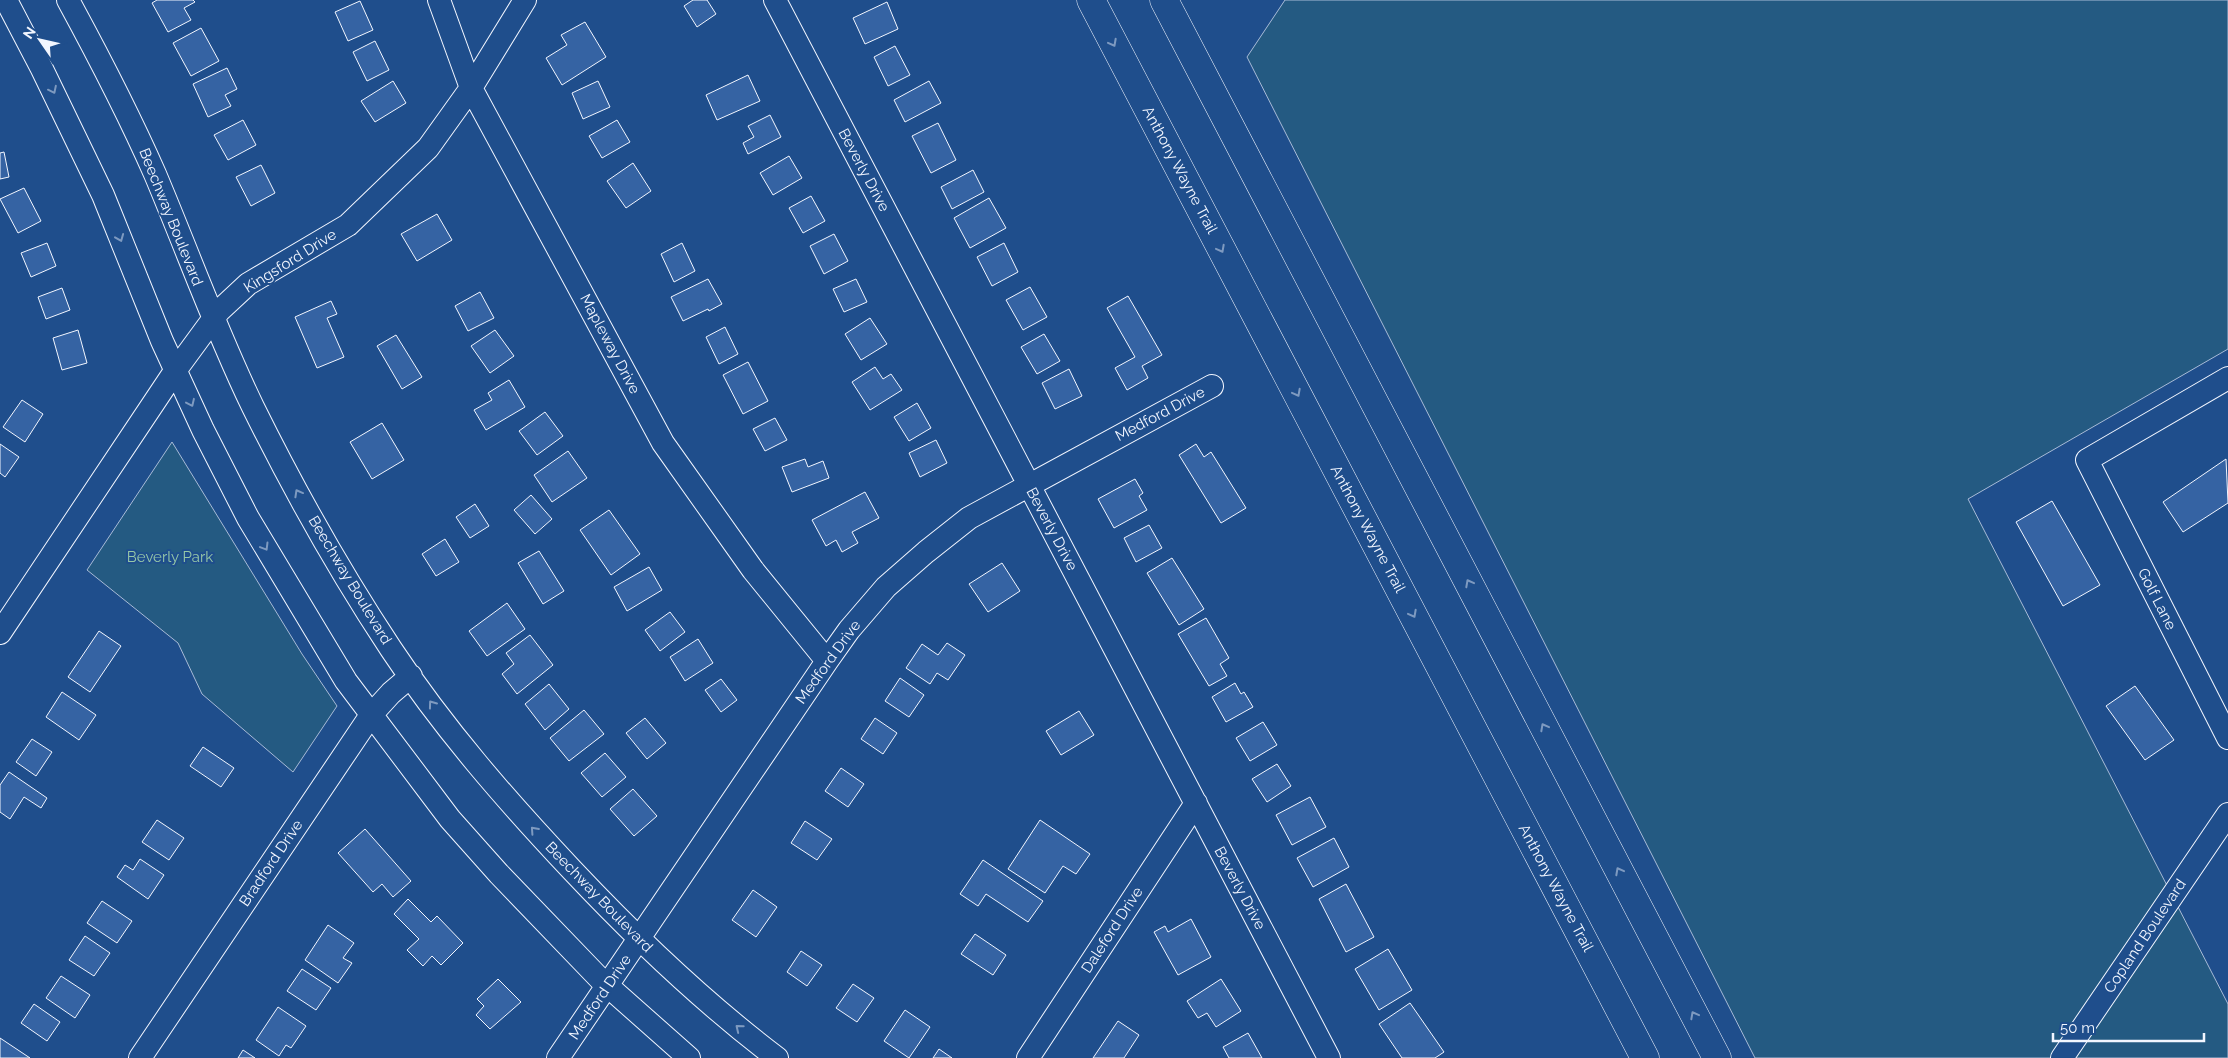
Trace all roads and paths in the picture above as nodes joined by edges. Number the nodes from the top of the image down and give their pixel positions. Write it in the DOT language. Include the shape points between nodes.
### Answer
graph roads {
  1 [pos="68,0"];
  2 [pos="439,0"];
  3 [pos="525,0"];
  4 [pos="775,0"];
  5 [pos="1091,0"];
  6 [pos="1164,0"];
  7 [pos="6,5"];
  8 [pos="470,88"];
  9 [pos="212,319"];
  10 [pos="176,371"];
  11 [pos="2228,378"];
  12 [pos="1212,386"];
  13 [pos="1029,484"];
  14 [pos="0,634"];
  15 [pos="827,661"];
  16 [pos="411,676"];
  17 [pos="2221,713"];
  18 [pos="371,716"];
  19 [pos="2228,738"];
  20 [pos="1196,803"];
  21 [pos="2228,814"];
  22 [pos="639,940"];
  23 [pos="607,986"];
  24 [pos="140,1058"];
  25 [pos="558,1058"];
  26 [pos="689,1058"];
  27 [pos="777,1058"];
  28 [pos="1028,1058"];
  29 [pos="1329,1058"];
  30 [pos="1644,1058"];
  31 [pos="1717,1058"];
  32 [pos="2062,1058"];
  1 -- 9 [label="street, Beechway Boulevard" via="154,173"];
  2 -- 8 [label="street, Mapleway Drive"];
  3 -- 8 [label="street, Kingsford Drive"];
  4 -- 13 [label="street, Beverly Drive"];
  5 -- 30 [label="highway, Anthony Wayne Trail, one-way"];
  31 -- 6 [label="highway, one-way"];
  7 -- 10 [label="street, one-way" via="42,69 103,195"];
  8 -- 9 [label="street, Kingsford Drive" via="428,148 348,225 248,284"];
  8 -- 15 [label="street, Mapleway Drive" via="663,443 753,570"];
  9 -- 10 [label="street, Kingsford Drive"];
  16 -- 9 [label="street, Beechway Boulevard, one-way" via="296,491"];
  10 -- 14 [label="street, Kingsford Drive"];
  10 -- 18 [label="street, one-way" via="248,518 346,681"];
  11 -- 17 [label="street, Golf Lane" via="2087,460"];
  12 -- 13 [label="street, Medford Drive"];
  13 -- 15 [label="street, Medford Drive" via="969,518 886,587"];
  13 -- 20 [label="street, Beverly Drive"];
  15 -- 22 [label="street, Medford Drive"];
  16 -- 18 [label="street, Bradford Drive"];
  22 -- 16 [label="street, Beechway Boulevard, one-way" via="493,784"];
  17 -- 19 [label="street, Golf Lane"];
  18 -- 23 [label="street" via="450,819"];
  18 -- 24 [label="street, Bradford Drive"];
  20 -- 28 [label="street, Daleford Drive"];
  20 -- 29 [label="street, Beverly Drive"];
  21 -- 32 [label="street, Copland Boulevard"];
  22 -- 23 [label="street, Medford Drive"];
  27 -- 22 [label="street, Beechway Boulevard, one-way" via="727,1019"];
  23 -- 25 [label="street, Medford Drive"];
  23 -- 26 [label="street"];
}
